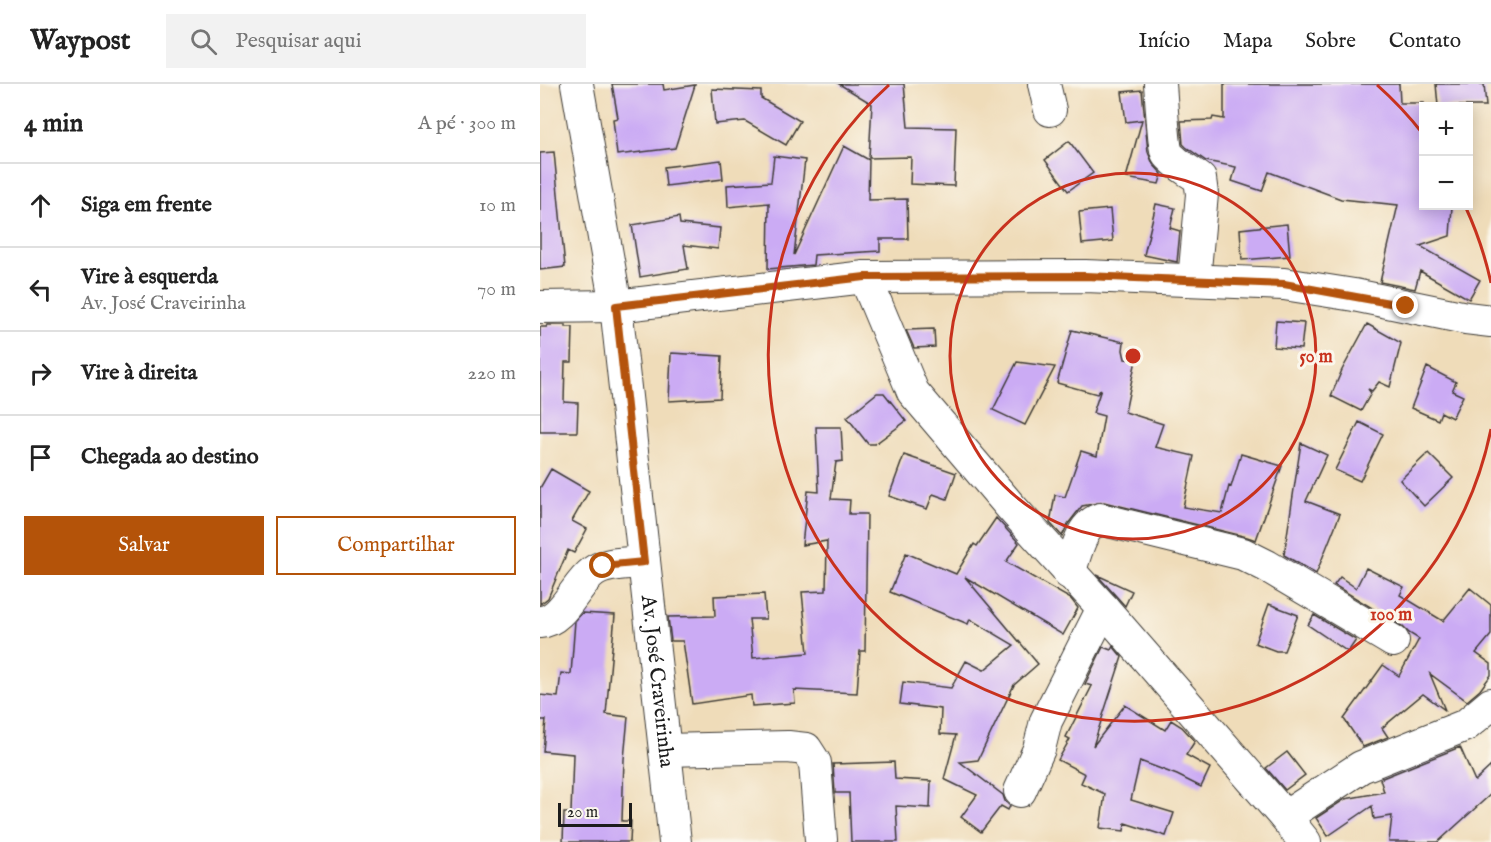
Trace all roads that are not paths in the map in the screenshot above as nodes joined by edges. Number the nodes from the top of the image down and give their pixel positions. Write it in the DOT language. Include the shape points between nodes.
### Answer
graph roads {
  1 [pos="577,84"];
  2 [pos="1160,84"];
  3 [pos="865,277"];
  4 [pos="1194,280"];
  5 [pos="616,306"];
  6 [pos="540,307"];
  7 [pos="1491,321"];
  8 [pos="644,562"];
  9 [pos="1069,573"];
  10 [pos="1103,608"];
  11 [pos="540,622"];
  12 [pos="1393,641"];
  13 [pos="1491,704"];
  14 [pos="665,750"];
  15 [pos="1020,791"];
  16 [pos="1285,817"];
  17 [pos="821,840"];
  18 [pos="675,842"];
  19 [pos="1305,842"];
  1 -- 5 [label="street, Av. José Craveirinha"];
  2 -- 4 [label="street" via="1164,148 1200,179"];
  3 -- 4 [label="street" via="1085,276"];
  3 -- 5 [label="street"];
  3 -- 9 [label="street" via="913,392"];
  4 -- 7 [label="street" via="1284,284"];
  5 -- 6 [label="street"];
  5 -- 8 [label="street, Av. José Craveirinha"];
  8 -- 11 [label="street" via="603,566 576,590 555,618"];
  8 -- 14 [label="street, Av. José Craveirinha"];
  9 -- 10 [label="street"];
  9 -- 12 [label="street" via="1086,527 1100,519 1243,554"];
  10 -- 15 [label="street" via="1046,721 1039,749"];
  10 -- 16 [label="street"];
  13 -- 16 [label="street" via="1466,725 1360,767"];
  14 -- 17 [label="street" via="806,749 815,763"];
  14 -- 18 [label="street, Av. José Craveirinha"];
  16 -- 19 [label="street"];
}
